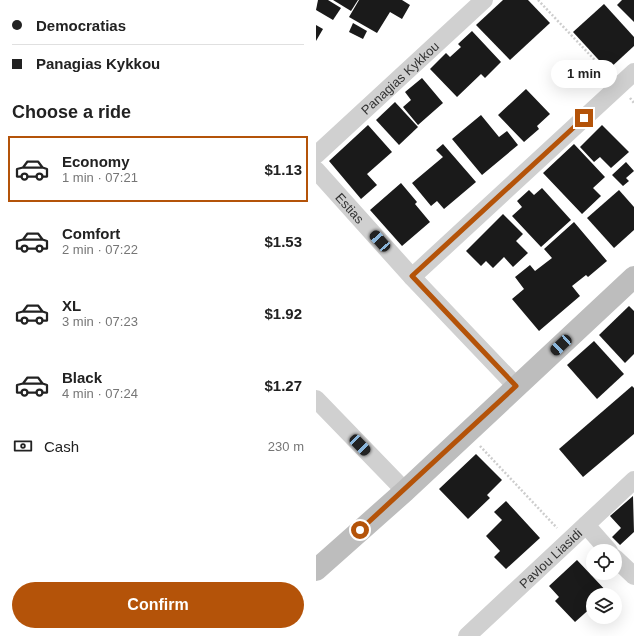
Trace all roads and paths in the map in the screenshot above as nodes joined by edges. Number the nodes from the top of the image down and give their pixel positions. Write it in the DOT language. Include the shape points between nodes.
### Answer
graph roads {
  1 [pos="484,0"];
  2 [pos="538,0"];
  3 [pos="634,72"];
  4 [pos="619,86"];
  5 [pos="316,155"];
  6 [pos="316,170"];
  7 [pos="412,276"];
  8 [pos="634,277"];
  9 [pos="516,386"];
  10 [pos="316,399"];
  11 [pos="468,432"];
  12 [pos="634,480"];
  13 [pos="405,491"];
  14 [pos="586,525"];
  15 [pos="569,541"];
  16 [pos="603,544"];
  17 [pos="622,565"];
  18 [pos="316,570"];
  19 [pos="634,576"];
  20 [pos="467,636"];
  1 -- 5 [label="street, Panagias Kykkou"];
  2 -- 4 [label="path"];
  3 -- 4 [label="street"];
  4 -- 7 [label="street"];
  6 -- 7 [label="street, Estias"];
  7 -- 9 [label="street, Estias"];
  8 -- 9 [label="street"];
  9 -- 11 [label="street"];
  10 -- 13 [label="street"];
  11 -- 13 [label="street"];
  11 -- 15 [label="path"];
  12 -- 14 [label="street, Pavlou Liasidi"];
  13 -- 18 [label="street"];
  14 -- 15 [label="street, Pavlou Liasidi"];
  14 -- 16 [label="street"];
  15 -- 20 [label="street, Pavlou Liasidi"];
  17 -- 19 [label="street"];
}
